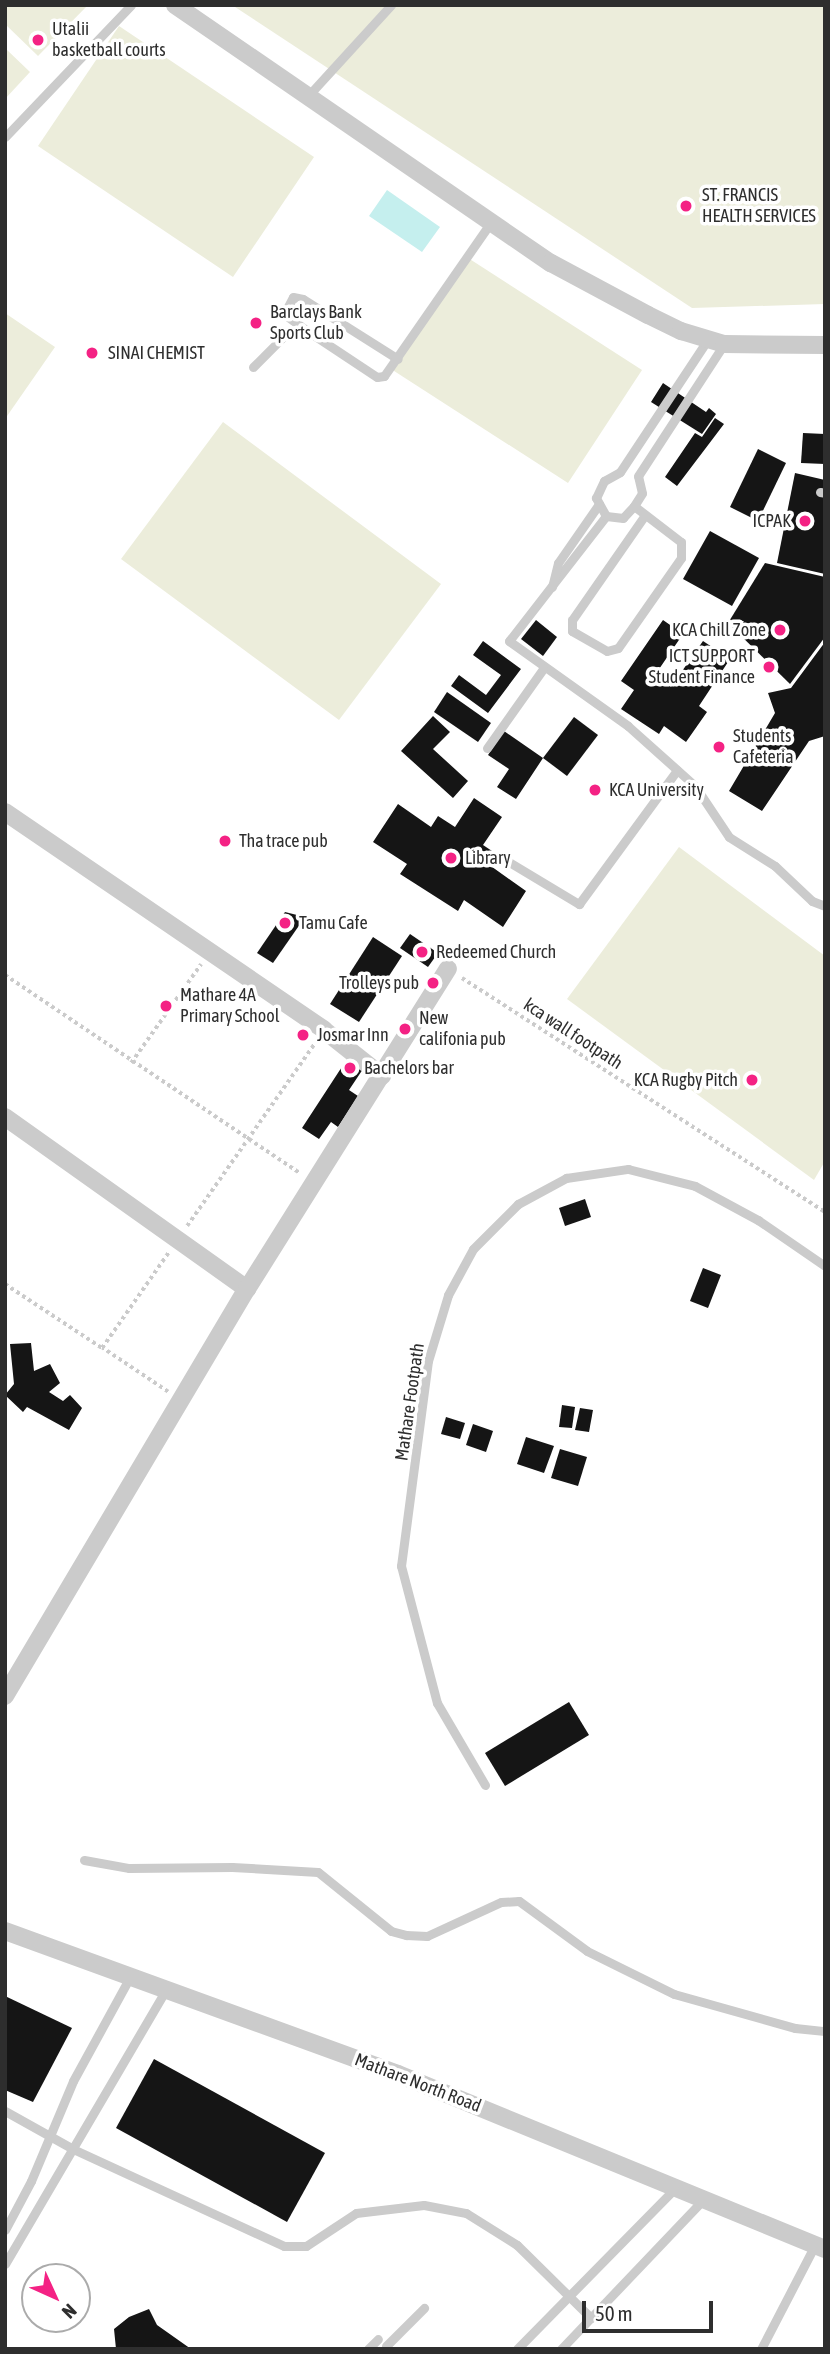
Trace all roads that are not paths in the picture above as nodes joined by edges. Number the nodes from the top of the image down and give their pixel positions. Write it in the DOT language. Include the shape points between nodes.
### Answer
graph roads {
  1 [pos="131,5"];
  2 [pos="175,5"];
  3 [pos="391,5"];
  4 [pos="307,97"];
  5 [pos="5,137"];
  6 [pos="491,222"];
  7 [pos="306,330"];
  8 [pos="716,341"];
  9 [pos="825,345"];
  10 [pos="398,359"];
  11 [pos="253,367"];
  12 [pos="620,472"];
  13 [pos="638,476"];
  14 [pos="599,504"];
  15 [pos="634,506"];
  16 [pos="645,515"];
  17 [pos="606,516"];
  18 [pos="551,592"];
  19 [pos="543,669"];
  20 [pos="487,748"];
  21 [pos="677,770"];
  22 [pos="5,811"];
  23 [pos="509,862"];
  24 [pos="825,906"];
  25 [pos="448,969"];
  26 [pos="382,1076"];
  27 [pos="5,1117"];
  28 [pos="825,1266"];
  29 [pos="247,1289"];
  30 [pos="5,1696"];
  31 [pos="485,1784"];
  32 [pos="84,1860"];
  33 [pos="5,1931"];
  34 [pos="130,1977"];
  35 [pos="166,1990"];
  36 [pos="825,2031"];
  37 [pos="5,2111"];
  38 [pos="50,2134"];
  39 [pos="73,2149"];
  40 [pos="677,2186"];
  41 [pos="705,2197"];
  42 [pos="5,2230"];
  43 [pos="820,2247"];
  44 [pos="5,2264"];
  45 [pos="567,2297"];
  46 [pos="424,2308"];
  47 [pos="591,2318"];
  48 [pos="378,2339"];
  49 [pos="386,2346"];
  50 [pos="368,2349"];
  51 [pos="517,2349"];
  52 [pos="561,2349"];
  53 [pos="761,2349"];
  1 -- 5 [label="lane"];
  2 -- 4 [label="street"];
  3 -- 4 [label="lane"];
  4 -- 6 [label="street"];
  6 -- 8 [label="street" via="551,263 624,302 681,331"];
  6 -- 10 [label="lane"];
  7 -- 10 [label="lane" via="377,377 390,372"];
  7 -- 10 [label="lane" via="284,314 293,298 303,299"];
  7 -- 11 [label="lane" via="285,335"];
  8 -- 9 [label="street"];
  8 -- 12 [label="lane"];
  8 -- 13 [label="lane"];
  12 -- 13 [label="lane"];
  12 -- 14 [label="lane" via="604,481 596,498"];
  13 -- 15 [label="lane" via="642,493"];
  14 -- 17 [label="lane"];
  14 -- 18 [label="lane" via="558,563"];
  15 -- 16 [label="lane"];
  15 -- 17 [label="lane" via="623,517"];
  16 -- 16 [label="lane" via="681,542 681,558 618,648 607,651 572,631 572,620"];
  17 -- 18 [label="lane"];
  18 -- 19 [label="lane" via="509,641"];
  19 -- 20 [label="lane"];
  19 -- 21 [label="lane" via="628,726"];
  21 -- 23 [label="lane" via="579,904"];
  21 -- 24 [label="lane" via="695,786 729,837 775,866 812,901"];
  22 -- 26 [label="street" via="324,1030"];
  25 -- 26 [label="street"];
  26 -- 29 [label="street"];
  27 -- 29 [label="street"];
  28 -- 31 [label="lane, Mathare Footpath" via="758,1220 695,1186 628,1168 566,1178 518,1205 473,1249 448,1295 428,1361 401,1566 437,1703"];
  29 -- 30 [label="street"];
  32 -- 36 [label="lane" via="129,1868 318,1872 391,1931 406,1935 436,1933 501,1902 519,1901 587,1951 674,1994 794,2028"];
  33 -- 34 [label="street, Mathare North Road"];
  34 -- 35 [label="street, Mathare North Road"];
  34 -- 38 [label="lane" via="73,2081"];
  35 -- 39 [label="lane"];
  35 -- 40 [label="street, Mathare North Road" via="398,2074"];
  37 -- 38 [label="lane"];
  38 -- 39 [label="lane"];
  38 -- 42 [label="lane"];
  39 -- 44 [label="lane"];
  39 -- 45 [label="lane" via="296,2248 356,2213 424,2205 466,2213 517,2245"];
  40 -- 41 [label="street, Mathare North Road"];
  40 -- 45 [label="lane"];
  41 -- 43 [label="street, Mathare North Road"];
  41 -- 47 [label="lane"];
  43 -- 53 [label="lane"];
  45 -- 47 [label="lane"];
  45 -- 51 [label="lane"];
  46 -- 49 [label="lane"];
  47 -- 52 [label="lane"];
  48 -- 50 [label="lane"];
}
